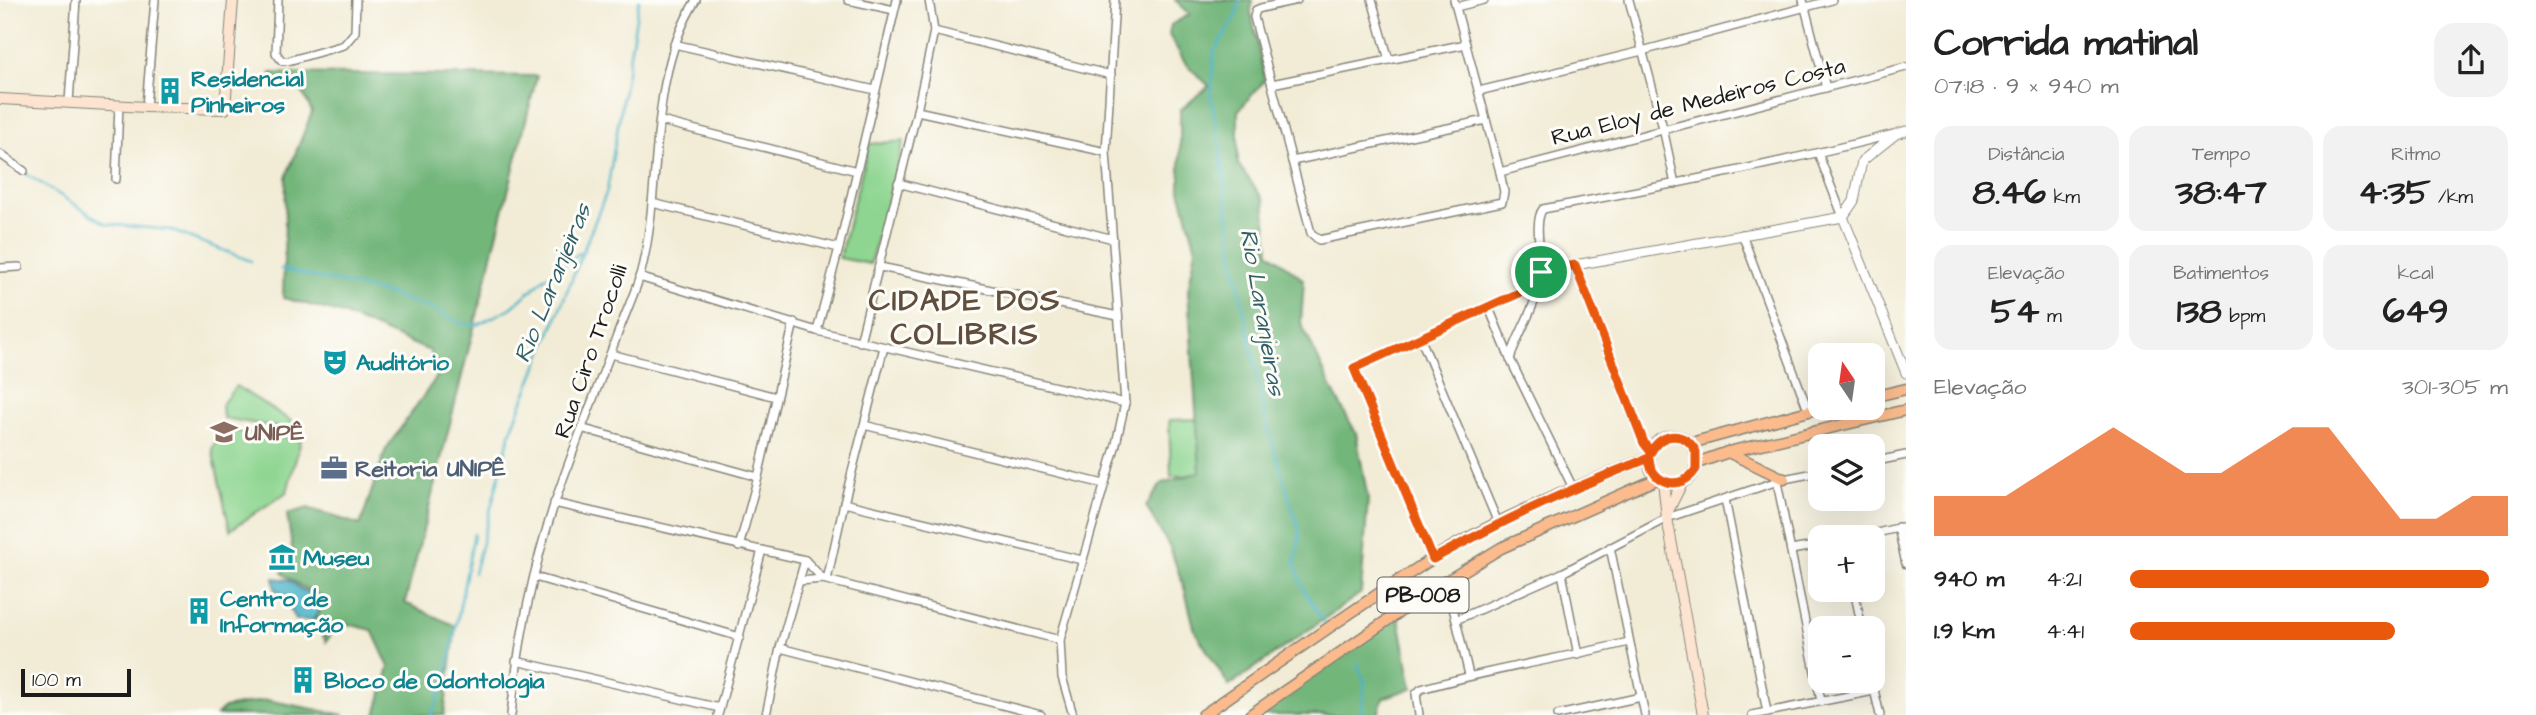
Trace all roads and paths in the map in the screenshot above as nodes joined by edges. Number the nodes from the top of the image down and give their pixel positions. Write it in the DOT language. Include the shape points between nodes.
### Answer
graph roads {
  1 [pos="76,0"];
  2 [pos="155,0"];
  3 [pos="233,0"];
  4 [pos="278,0"];
  5 [pos="356,0"];
  6 [pos="696,0"];
  7 [pos="848,0"];
  8 [pos="897,0"];
  9 [pos="929,0"];
  10 [pos="1115,0"];
  11 [pos="1297,0"];
  12 [pos="1372,0"];
  13 [pos="1484,0"];
  14 [pos="1629,0"];
  15 [pos="1832,0"];
  16 [pos="1455,4"];
  17 [pos="1803,4"];
  18 [pos="894,10"];
  19 [pos="934,31"];
  20 [pos="674,44"];
  21 [pos="1466,44"];
  22 [pos="1642,51"];
  23 [pos="1389,60"];
  24 [pos="1906,67"];
  25 [pos="1111,75"];
  26 [pos="1272,84"];
  27 [pos="1826,88"];
  28 [pos="875,90"];
  29 [pos="1479,91"];
  30 [pos="0,99"];
  31 [pos="69,102"];
  32 [pos="119,105"];
  33 [pos="146,107"];
  34 [pos="917,111"];
  35 [pos="1486,120"];
  36 [pos="661,121"];
  37 [pos="1663,128"];
  38 [pos="1906,131"];
  39 [pos="1896,134"];
  40 [pos="1106,152"];
  41 [pos="1818,153"];
  42 [pos="0,154"];
  43 [pos="1292,161"];
  44 [pos="24,171"];
  45 [pos="858,171"];
  46 [pos="1500,172"];
  47 [pos="116,179"];
  48 [pos="898,183"];
  49 [pos="1675,184"];
  50 [pos="652,203"];
  51 [pos="1843,217"];
  52 [pos="1742,234"];
  53 [pos="1113,239"];
  54 [pos="839,248"];
  55 [pos="1575,265"];
  56 [pos="19,267"];
  57 [pos="880,267"];
  58 [pos="0,268"];
  59 [pos="1541,272"];
  60 [pos="639,277"];
  61 [pos="1539,284"];
  62 [pos="1489,308"];
  63 [pos="1118,316"];
  64 [pos="794,322"];
  65 [pos="817,331"];
  66 [pos="1420,337"];
  67 [pos="860,342"];
  68 [pos="884,347"];
  69 [pos="611,354"];
  70 [pos="1510,359"];
  71 [pos="1906,373"];
  72 [pos="1906,389"];
  73 [pos="1885,394"];
  74 [pos="776,397"];
  75 [pos="1125,403"];
  76 [pos="1808,410"];
  77 [pos="1906,410"];
  78 [pos="863,425"];
  79 [pos="583,429"];
  80 [pos="1691,443"];
  81 [pos="1728,452"];
  82 [pos="1650,455"];
  83 [pos="1906,455"];
  84 [pos="1885,459"];
  85 [pos="1697,463"];
  86 [pos="1808,475"];
  87 [pos="758,477"];
  88 [pos="1661,480"];
  89 [pos="1683,481"];
  90 [pos="1781,481"];
  91 [pos="1104,484"];
  92 [pos="1573,488"];
  93 [pos="1724,499"];
  94 [pos="554,503"];
  95 [pos="844,503"];
  96 [pos="1667,518"];
  97 [pos="1499,523"];
  98 [pos="1902,526"];
  99 [pos="1885,530"];
  100 [pos="739,547"];
  101 [pos="1610,547"];
  102 [pos="1808,547"];
  103 [pos="762,550"];
  104 [pos="1791,550"];
  105 [pos="1433,559"];
  106 [pos="805,560"];
  107 [pos="1082,560"];
  108 [pos="1906,564"];
  109 [pos="1562,573"];
  110 [pos="534,577"];
  111 [pos="825,580"];
  112 [pos="799,581"];
  113 [pos="1446,581"];
  114 [pos="1456,620"];
  115 [pos="740,637"];
  116 [pos="1060,640"];
  117 [pos="1629,642"];
  118 [pos="780,648"];
  119 [pos="1578,655"];
  120 [pos="516,661"];
  121 [pos="1469,675"];
  122 [pos="1863,693"];
  123 [pos="1874,693"];
  124 [pos="1641,697"];
  125 [pos="1821,701"];
  126 [pos="719,711"];
  127 [pos="1767,712"];
  128 [pos="511,715"];
  129 [pos="766,715"];
  130 [pos="1041,715"];
  131 [pos="1073,715"];
  132 [pos="1203,715"];
  133 [pos="1250,715"];
  134 [pos="1419,715"];
  135 [pos="1558,715"];
  136 [pos="1645,715"];
  137 [pos="1703,715"];
  138 [pos="1752,715"];
  139 [pos="1880,715"];
  1 -- 31 [label="street"];
  2 -- 33 [label="street"];
  3 -- 33 [label="main road" via="225,108"];
  4 -- 5 [label="street" via="275,46 278,58 288,61 344,45 355,32"];
  6 -- 20 [label="street, Rua Ciro Trocolli"];
  7 -- 18 [label="street"];
  8 -- 18 [label="street"];
  9 -- 19 [label="street"];
  10 -- 25 [label="street"];
  11 -- 26 [label="street" via="1256,10"];
  12 -- 23 [label="street"];
  13 -- 16 [label="street"];
  14 -- 22 [label="street"];
  15 -- 17 [label="street"];
  16 -- 21 [label="street"];
  17 -- 22 [label="street"];
  17 -- 27 [label="street"];
  18 -- 28 [label="street"];
  19 -- 25 [label="street"];
  19 -- 34 [label="street"];
  20 -- 28 [label="street"];
  20 -- 36 [label="street, Rua Ciro Trocolli"];
  21 -- 23 [label="street"];
  21 -- 29 [label="street"];
  22 -- 29 [label="street"];
  22 -- 37 [label="street"];
  23 -- 26 [label="street"];
  24 -- 27 [label="street, Rua Eloy de Medeiros Costa"];
  25 -- 40 [label="street"];
  26 -- 43 [label="street"];
  27 -- 37 [label="street, Rua Eloy de Medeiros Costa"];
  28 -- 45 [label="street"];
  29 -- 35 [label="street"];
  30 -- 31 [label="main road"];
  31 -- 32 [label="main road"];
  32 -- 33 [label="main road"];
  32 -- 47 [label="street"];
  34 -- 40 [label="street"];
  34 -- 48 [label="street"];
  35 -- 43 [label="street"];
  35 -- 46 [label="street"];
  36 -- 45 [label="street"];
  36 -- 50 [label="street, Rua Ciro Trocolli"];
  37 -- 46 [label="street, Rua Eloy de Medeiros Costa"];
  37 -- 49 [label="street"];
  38 -- 39 [label="street"];
  39 -- 41 [label="street"];
  39 -- 51 [label="street" via="1862,161 1854,201"];
  40 -- 53 [label="street"];
  41 -- 49 [label="street"];
  41 -- 51 [label="street"];
  42 -- 44 [label="street"];
  43 -- 46 [label="street" via="1311,233 1320,240 1502,202"];
  45 -- 54 [label="street"];
  48 -- 53 [label="street"];
  48 -- 57 [label="street"];
  49 -- 59 [label="street" via="1543,209 1538,217"];
  50 -- 54 [label="street"];
  50 -- 60 [label="street, Rua Ciro Trocolli"];
  51 -- 52 [label="street"];
  51 -- 71 [label="street"];
  52 -- 55 [label="street"];
  52 -- 76 [label="street"];
  53 -- 63 [label="street"];
  54 -- 65 [label="street"];
  55 -- 59 [label="street"];
  55 -- 82 [label="street"];
  56 -- 58 [label="street"];
  57 -- 63 [label="street"];
  57 -- 67 [label="street"];
  59 -- 61 [label="street"];
  60 -- 64 [label="street"];
  60 -- 69 [label="street, Rua Ciro Trocolli"];
  61 -- 62 [label="street"];
  61 -- 70 [label="street"];
  62 -- 66 [label="street"];
  62 -- 70 [label="street"];
  63 -- 75 [label="street"];
  64 -- 65 [label="street"];
  64 -- 74 [label="street"];
  65 -- 67 [label="street"];
  66 -- 97 [label="street"];
  66 -- 105 [label="street" via="1354,368"];
  67 -- 68 [label="street"];
  68 -- 75 [label="street"];
  68 -- 78 [label="street"];
  69 -- 74 [label="street"];
  69 -- 79 [label="street, Rua Ciro Trocolli"];
  70 -- 92 [label="street"];
  72 -- 73 [label="main road"];
  74 -- 87 [label="street"];
  75 -- 91 [label="street"];
  76 -- 80 [label="main road"];
  77 -- 81 [label="main road"];
  78 -- 91 [label="street"];
  78 -- 95 [label="street"];
  79 -- 87 [label="street"];
  79 -- 94 [label="street, Rua Ciro Trocolli"];
  80 -- 82 [label="main road" via="1679,436 1665,437"];
  80 -- 85 [label="main road"];
  81 -- 85 [label="main road"];
  81 -- 90 [label="main road"];
  82 -- 88 [label="main road" via="1651,469"];
  82 -- 92 [label="main road, PB-008"];
  83 -- 84 [label="street"];
  85 -- 89 [label="main road" via="1693,474"];
  86 -- 90 [label="street"];
  87 -- 100 [label="street"];
  88 -- 89 [label="main road"];
  88 -- 96 [label="main road"];
  88 -- 113 [label="main road, PB-008" via="1501,548"];
  89 -- 96 [label="main road"];
  90 -- 93 [label="street"];
  90 -- 104 [label="street"];
  91 -- 107 [label="street"];
  92 -- 97 [label="main road, PB-008"];
  93 -- 96 [label="street"];
  93 -- 127 [label="street"];
  94 -- 100 [label="street"];
  94 -- 110 [label="street, Rua Ciro Trocolli"];
  95 -- 107 [label="street"];
  95 -- 111 [label="street"];
  96 -- 101 [label="street"];
  96 -- 137 [label="main road"];
  97 -- 105 [label="main road, PB-008"];
  98 -- 99 [label="street"];
  98 -- 108 [label="street"];
  100 -- 103 [label="street"];
  101 -- 109 [label="street"];
  101 -- 117 [label="street"];
  102 -- 104 [label="street"];
  103 -- 106 [label="street"];
  103 -- 115 [label="street"];
  104 -- 125 [label="street"];
  105 -- 132 [label="main road, PB-008"];
  106 -- 111 [label="street"];
  106 -- 112 [label="street"];
  107 -- 116 [label="street"];
  109 -- 114 [label="street"];
  109 -- 119 [label="street"];
  110 -- 115 [label="street"];
  110 -- 120 [label="street, Rua Ciro Trocolli"];
  111 -- 112 [label="street"];
  111 -- 116 [label="street"];
  112 -- 118 [label="street"];
  113 -- 114 [label="street"];
  113 -- 133 [label="main road, PB-008"];
  114 -- 121 [label="street"];
  115 -- 126 [label="street"];
  116 -- 131 [label="street" via="1062,677"];
  117 -- 119 [label="street"];
  117 -- 124 [label="street"];
  118 -- 129 [label="street"];
  118 -- 130 [label="street"];
  119 -- 121 [label="street"];
  120 -- 126 [label="street"];
  120 -- 128 [label="street, Rua Ciro Trocolli"];
  121 -- 134 [label="street" via="1421,689 1416,694"];
  122 -- 125 [label="street"];
  123 -- 139 [label="street"];
  124 -- 135 [label="street"];
  124 -- 136 [label="street"];
  125 -- 127 [label="street"];
  127 -- 138 [label="street"];
}
